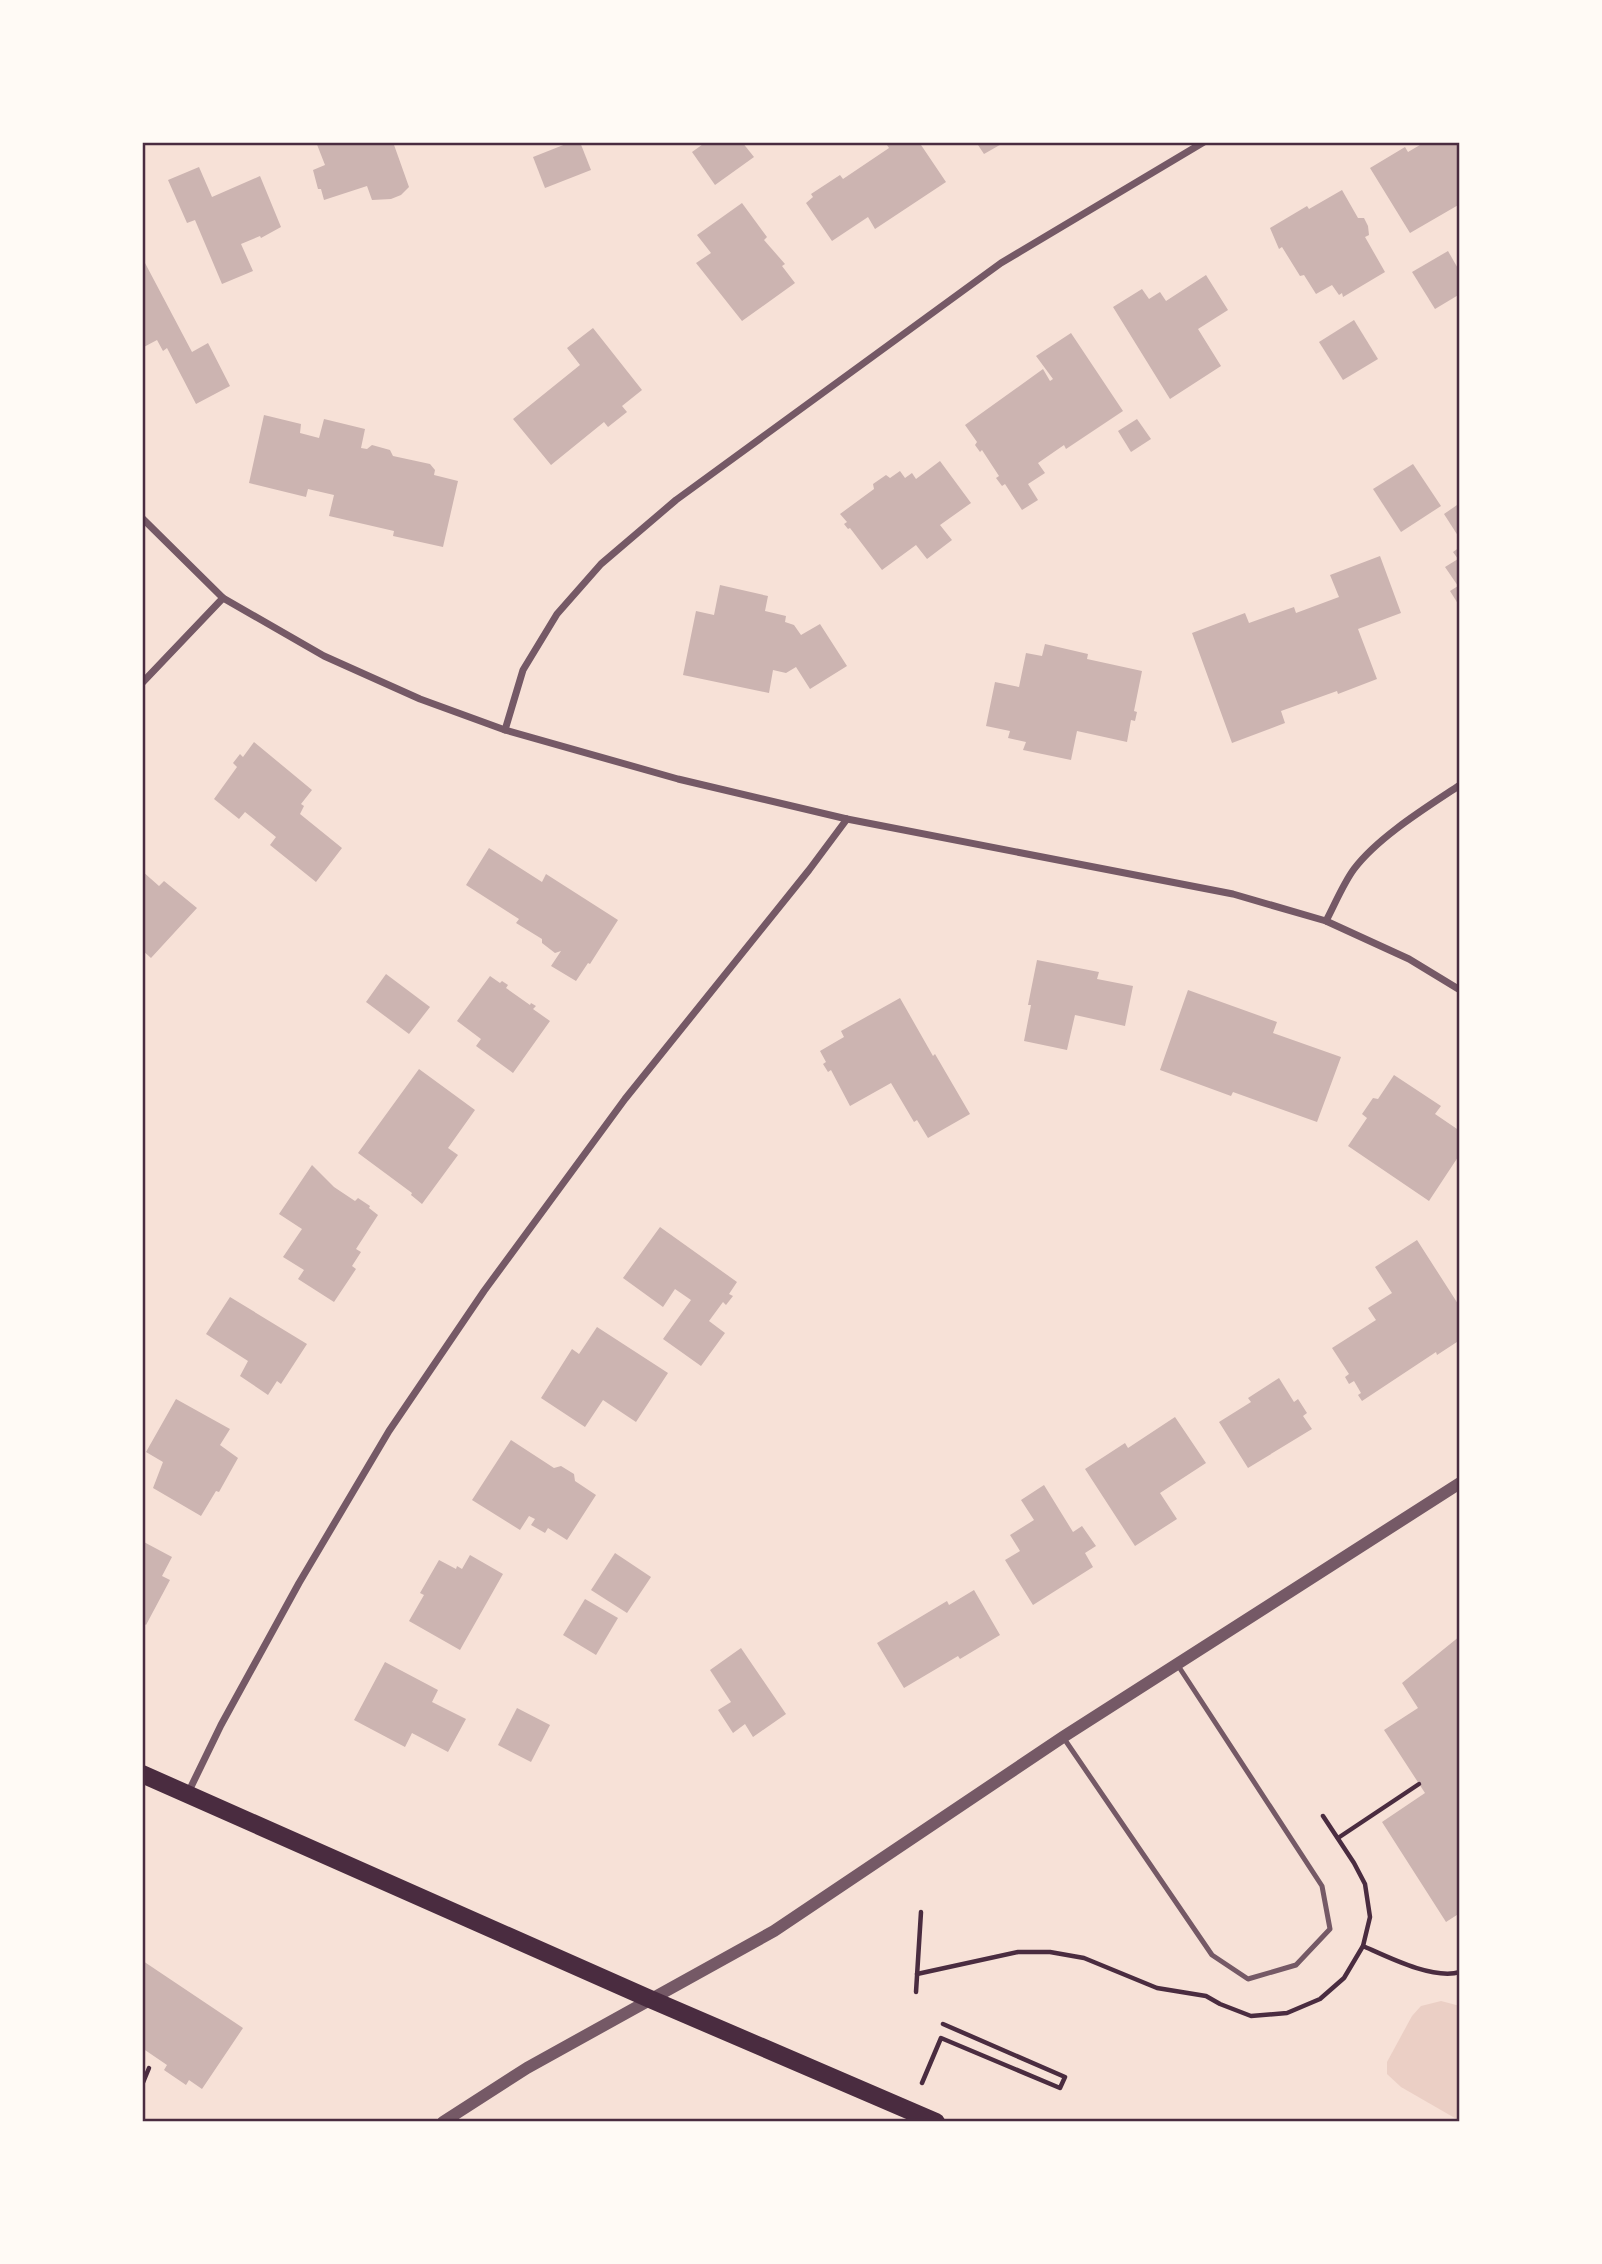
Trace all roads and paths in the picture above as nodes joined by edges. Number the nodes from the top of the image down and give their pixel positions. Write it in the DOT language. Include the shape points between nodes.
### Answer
graph roads {
  1 [pos="1204,142"];
  2 [pos="142,518"];
  3 [pos="223,598"];
  4 [pos="142,683"];
  5 [pos="506,730"];
  6 [pos="1460,785"];
  7 [pos="847,819"];
  8 [pos="1326,921"];
  9 [pos="1460,990"];
  10 [pos="1460,1483"];
  11 [pos="1177,1664"];
  12 [pos="1063,1737"];
  13 [pos="142,1774"];
  14 [pos="1419,1784"];
  15 [pos="187,1795"];
  16 [pos="1338,1838"];
  17 [pos="921,1912"];
  18 [pos="1363,1946"];
  19 [pos="1460,1972"];
  20 [pos="916,1992"];
  21 [pos="650,1999"];
  22 [pos="943,2024"];
  23 [pos="149,2068"];
  24 [pos="142,2085"];
  25 [pos="920,2086"];
  26 [pos="443,2122"];
  27 [pos="936,2122"];
  1 -- 5 [label="street" via="1001,263 676,500 601,564 557,614 523,670"];
  2 -- 3 [label="street"];
  3 -- 4 [label="street"];
  3 -- 5 [label="street" via="324,656 420,699"];
  5 -- 7 [label="street" via="678,779"];
  6 -- 8 [label="street" via="1368,854 1354,869"];
  7 -- 8 [label="street" via="1233,894"];
  7 -- 15 [label="street" via="625,1099 484,1291 389,1431 299,1583"];
  8 -- 9 [label="street"];
  10 -- 11 [label="street"];
  11 -- 12 [label="street"];
  11 -- 12 [label="lane" via="1322,1886 1330,1929 1296,1965 1248,1979 1212,1955"];
  12 -- 21 [label="street" via="774,1931"];
  13 -- 15 [label="main road"];
  14 -- 16 [label="path"];
  15 -- 21 [label="main road"];
  17 -- 20 [label="path"];
  18 -- 19 [label="path" via="1409,1966"];
  21 -- 26 [label="street" via="527,2068"];
  21 -- 27 [label="main road"];
  22 -- 25 [label="path" via="1065,2077 1060,2088 940,2038"];
  23 -- 24 [label="path"];
}
